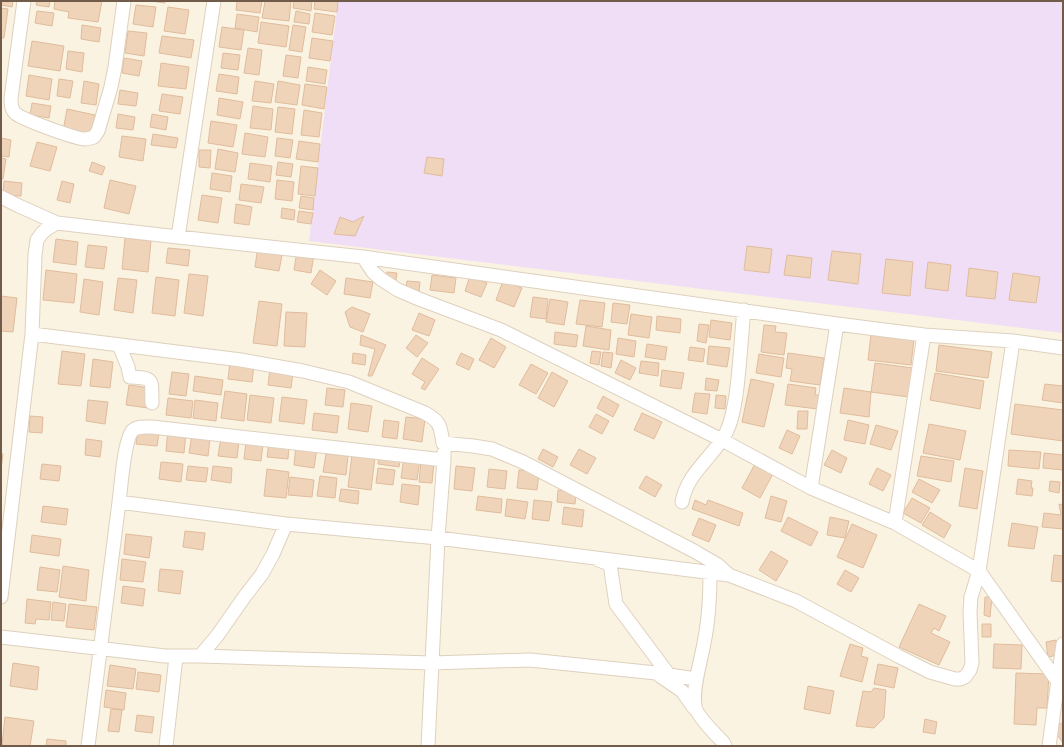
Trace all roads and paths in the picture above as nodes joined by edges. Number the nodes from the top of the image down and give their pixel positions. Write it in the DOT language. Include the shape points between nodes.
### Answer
graph roads {
  1 [pos="24,1"];
  2 [pos="124,1"];
  3 [pos="214,1"];
  4 [pos="1,197"];
  5 [pos="57,223"];
  6 [pos="178,237"];
  7 [pos="363,257"];
  8 [pos="744,310"];
  9 [pos="837,324"];
  10 [pos="32,334"];
  11 [pos="924,335"];
  12 [pos="1013,341"];
  13 [pos="120,345"];
  14 [pos="1063,348"];
  15 [pos="152,403"];
  16 [pos="722,440"];
  17 [pos="443,443"];
  18 [pos="444,460"];
  19 [pos="811,488"];
  20 [pos="119,502"];
  21 [pos="682,502"];
  22 [pos="895,523"];
  23 [pos="286,524"];
  24 [pos="438,538"];
  25 [pos="591,557"];
  26 [pos="979,571"];
  27 [pos="710,572"];
  28 [pos="729,575"];
  29 [pos="1,596"];
  30 [pos="1,637"];
  31 [pos="1063,644"];
  32 [pos="100,649"];
  33 [pos="200,656"];
  34 [pos="176,657"];
  35 [pos="432,663"];
  36 [pos="663,674"];
  37 [pos="696,679"];
  38 [pos="1058,682"];
  39 [pos="1055,701"];
  40 [pos="694,708"];
  41 [pos="1063,712"];
  42 [pos="88,746"];
  43 [pos="166,746"];
  44 [pos="428,746"];
  45 [pos="724,746"];
  46 [pos="1049,746"];
  1 -- 2 [label="street" via="11,98 14,113 84,139 94,137 98,131 111,87"];
  3 -- 6 [label="street"];
  4 -- 5 [label="street"];
  5 -- 6 [label="street"];
  5 -- 10 [label="street" via="42,233 37,240"];
  6 -- 7 [label="street"];
  7 -- 8 [label="street"];
  7 -- 16 [label="street" via="377,275 398,290 500,330"];
  8 -- 9 [label="street"];
  8 -- 16 [label="street" via="733,415"];
  9 -- 11 [label="street"];
  9 -- 19 [label="street"];
  10 -- 13 [label="street"];
  10 -- 29 [label="street"];
  11 -- 12 [label="street"];
  11 -- 22 [label="street"];
  12 -- 14 [label="street"];
  12 -- 26 [label="street"];
  13 -- 15 [label="street" via="130,377 150,380"];
  13 -- 17 [label="street" via="303,370 348,382 433,418 440,426"];
  16 -- 19 [label="street"];
  16 -- 21 [label="street" via="693,477 683,494"];
  17 -- 18 [label="street"];
  17 -- 28 [label="street" via="492,449 523,462 694,551 718,565"];
  18 -- 20 [label="street" via="141,427 130,435"];
  18 -- 24 [label="street"];
  19 -- 22 [label="street"];
  20 -- 23 [label="street"];
  20 -- 32 [label="street"];
  22 -- 26 [label="street"];
  23 -- 24 [label="street"];
  23 -- 33 [label="street" via="262,574"];
  24 -- 25 [label="street"];
  24 -- 35 [label="street"];
  25 -- 27 [label="street"];
  25 -- 36 [label="street" via="610,564 616,604"];
  26 -- 28 [label="street" via="971,597 972,663 966,677 954,680 930,672 796,601"];
  26 -- 38 [label="street"];
  27 -- 28 [label="street"];
  27 -- 37 [label="street" via="708,620"];
  30 -- 32 [label="street"];
  31 -- 38 [label="street"];
  32 -- 34 [label="street"];
  32 -- 42 [label="street"];
  33 -- 34 [label="street"];
  33 -- 35 [label="street"];
  34 -- 43 [label="street"];
  35 -- 36 [label="street" via="530,660"];
  35 -- 44 [label="street"];
  36 -- 37 [label="street"];
  36 -- 40 [label="street" via="682,691"];
  37 -- 40 [label="street"];
  38 -- 39 [label="street"];
  39 -- 41 [label="street"];
  39 -- 46 [label="street"];
  40 -- 45 [label="street"];
}
